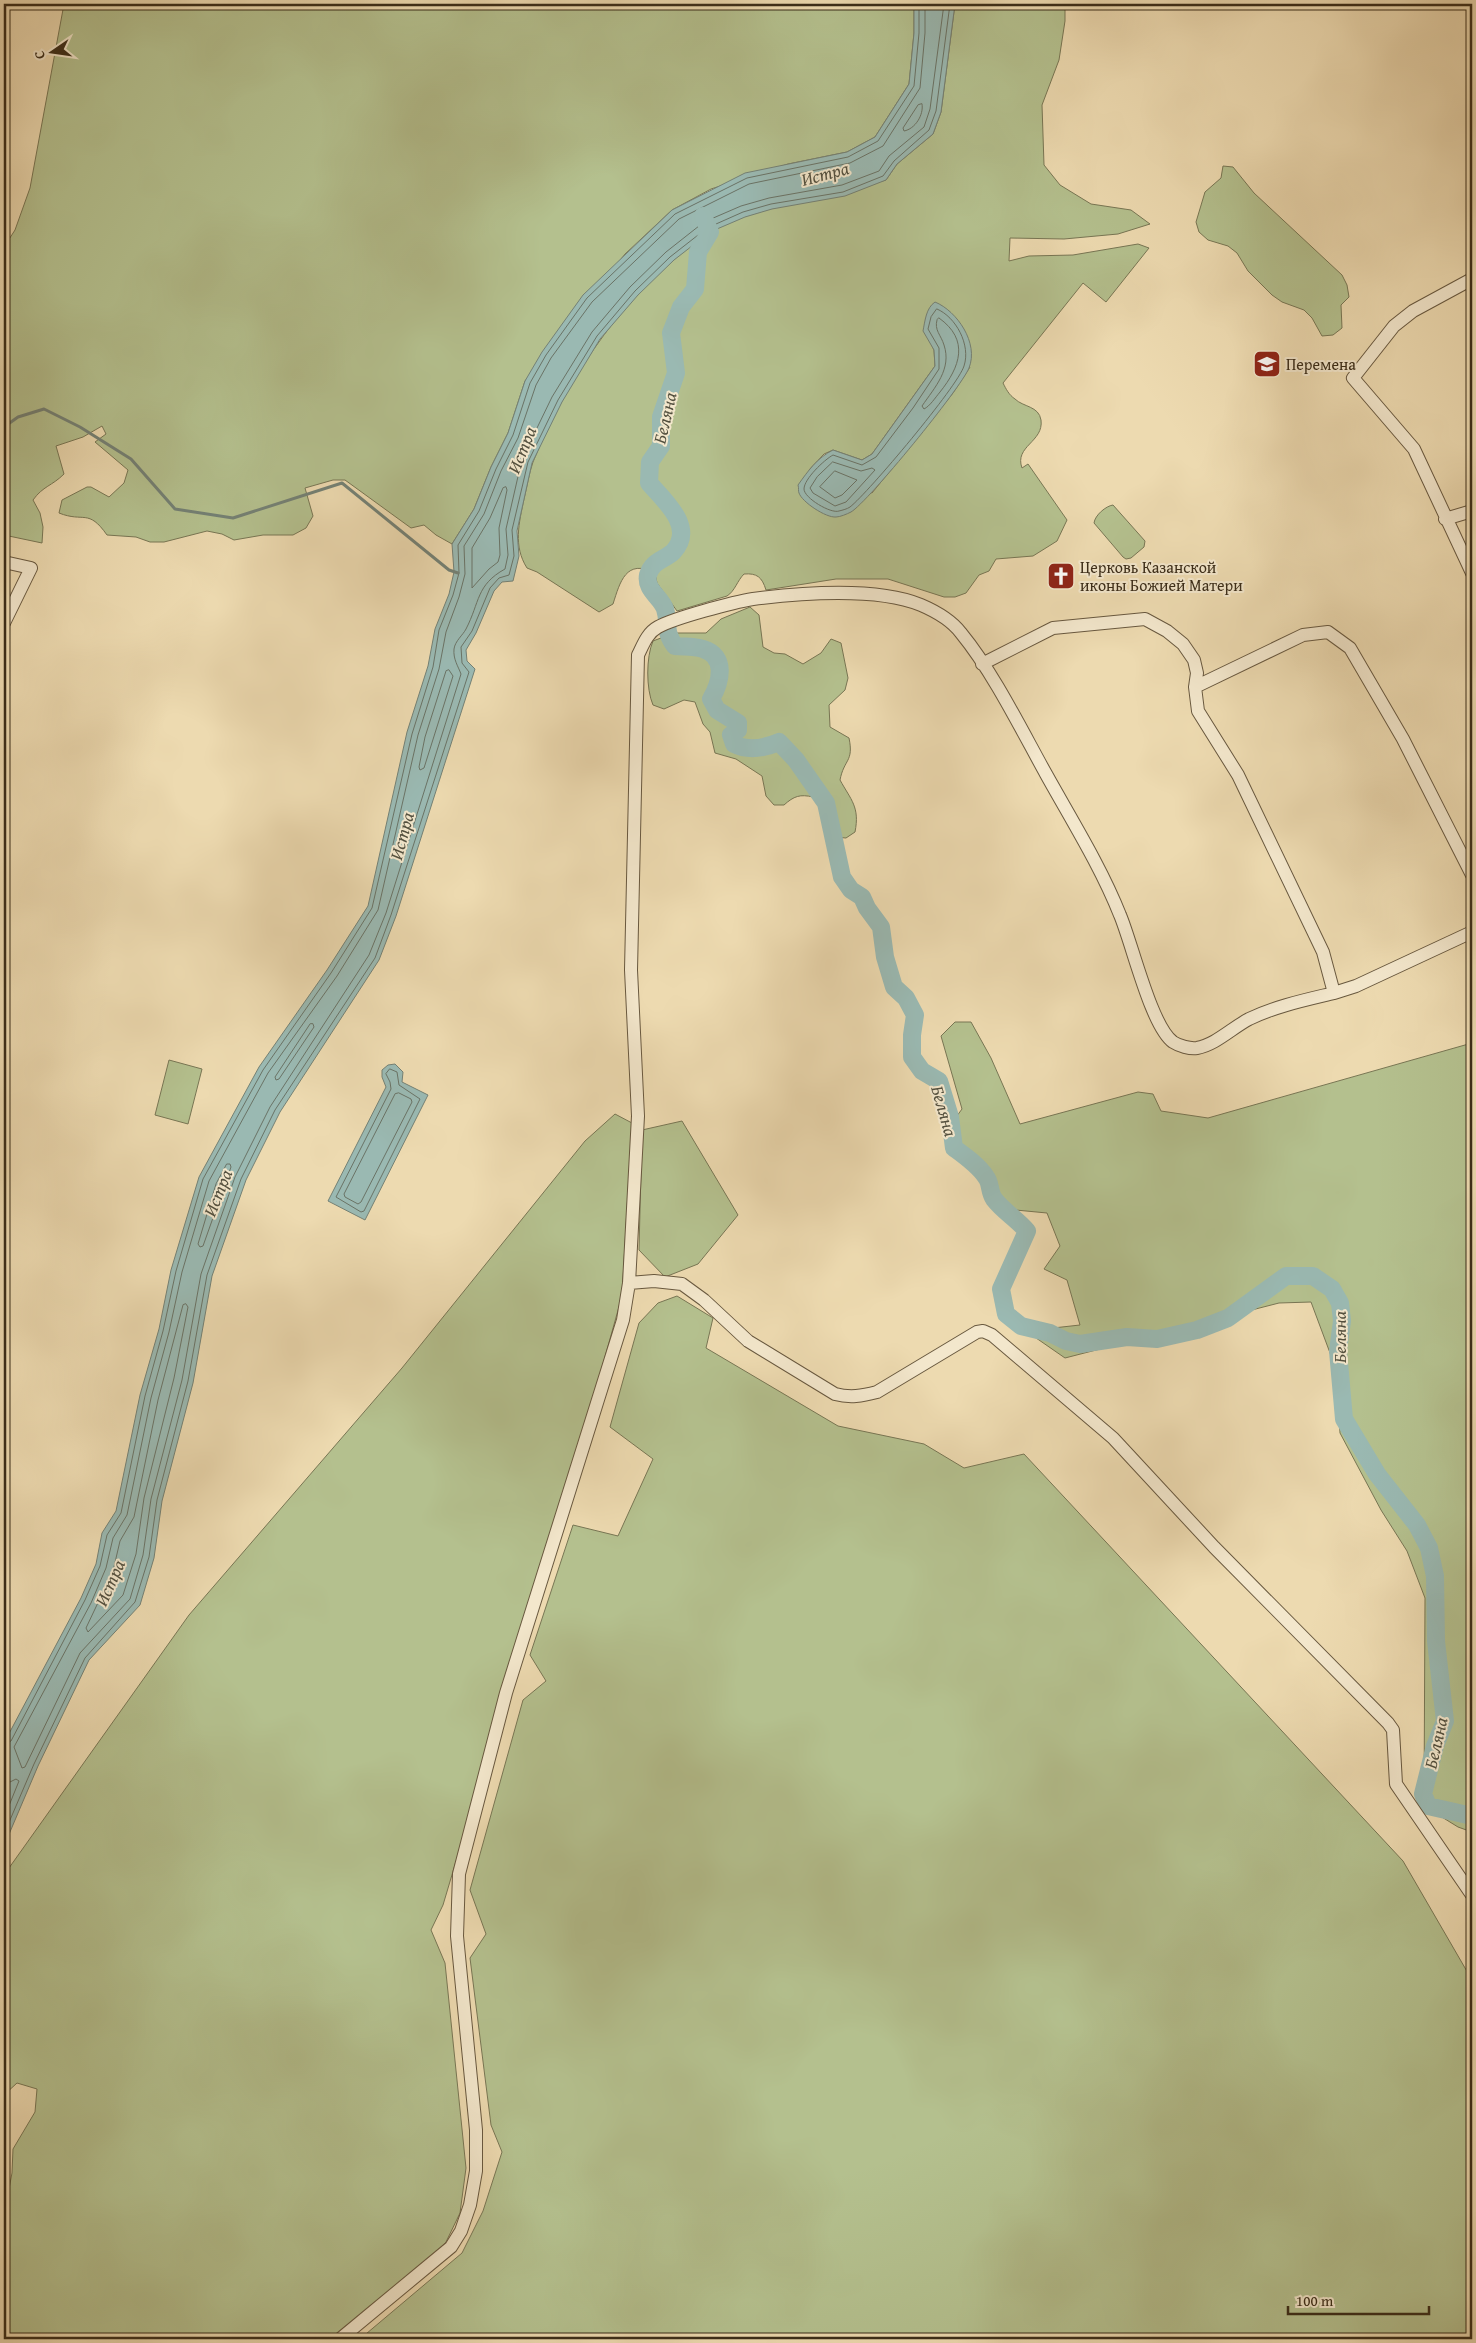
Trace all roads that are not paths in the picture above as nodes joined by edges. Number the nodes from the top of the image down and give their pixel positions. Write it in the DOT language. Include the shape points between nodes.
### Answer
graph roads {
  1 [pos="1472,278"];
  2 [pos="1472,511"];
  3 [pos="1445,519"];
  4 [pos="4,562"];
  5 [pos="1472,573"];
  6 [pos="4,622"];
  7 [pos="982,664"];
  8 [pos="1195,687"];
  9 [pos="1472,875"];
  10 [pos="1472,932"];
  11 [pos="1334,992"];
  12 [pos="629,1283"];
  13 [pos="1472,1895"];
  14 [pos="340,2339"];
  1 -- 3 [label="street" via="1413,311 1394,326 1353,378 1414,449"];
  2 -- 3 [label="street"];
  3 -- 5 [label="street"];
  4 -- 6 [label="street" via="31,568"];
  7 -- 8 [label="street" via="1052,628 1145,619 1183,644 1194,660 1197,673"];
  7 -- 11 [label="street" via="1105,880 1151,1004 1165,1033 1174,1043 1195,1049 1282,1005"];
  7 -- 12 [label="street" via="948,620 921,605 893,597 818,594 751,599 656,628 645,640 638,655 631,970 638,1116"];
  8 -- 9 [label="street" via="1303,635 1328,632 1350,648 1403,739"];
  8 -- 11 [label="street" via="1198,711 1238,775 1322,952"];
  10 -- 11 [label="street" via="1364,982"];
  12 -- 13 [label="street" via="682,1284 748,1340 844,1397 877,1392 977,1332 992,1335 1113,1438 1214,1547 1388,1723 1393,1730 1396,1784"];
  12 -- 14 [label="street" via="623,1320 506,1693 459,1874 457,1936 476,2130 476,2171 470,2205 461,2231 451,2247"];
}
